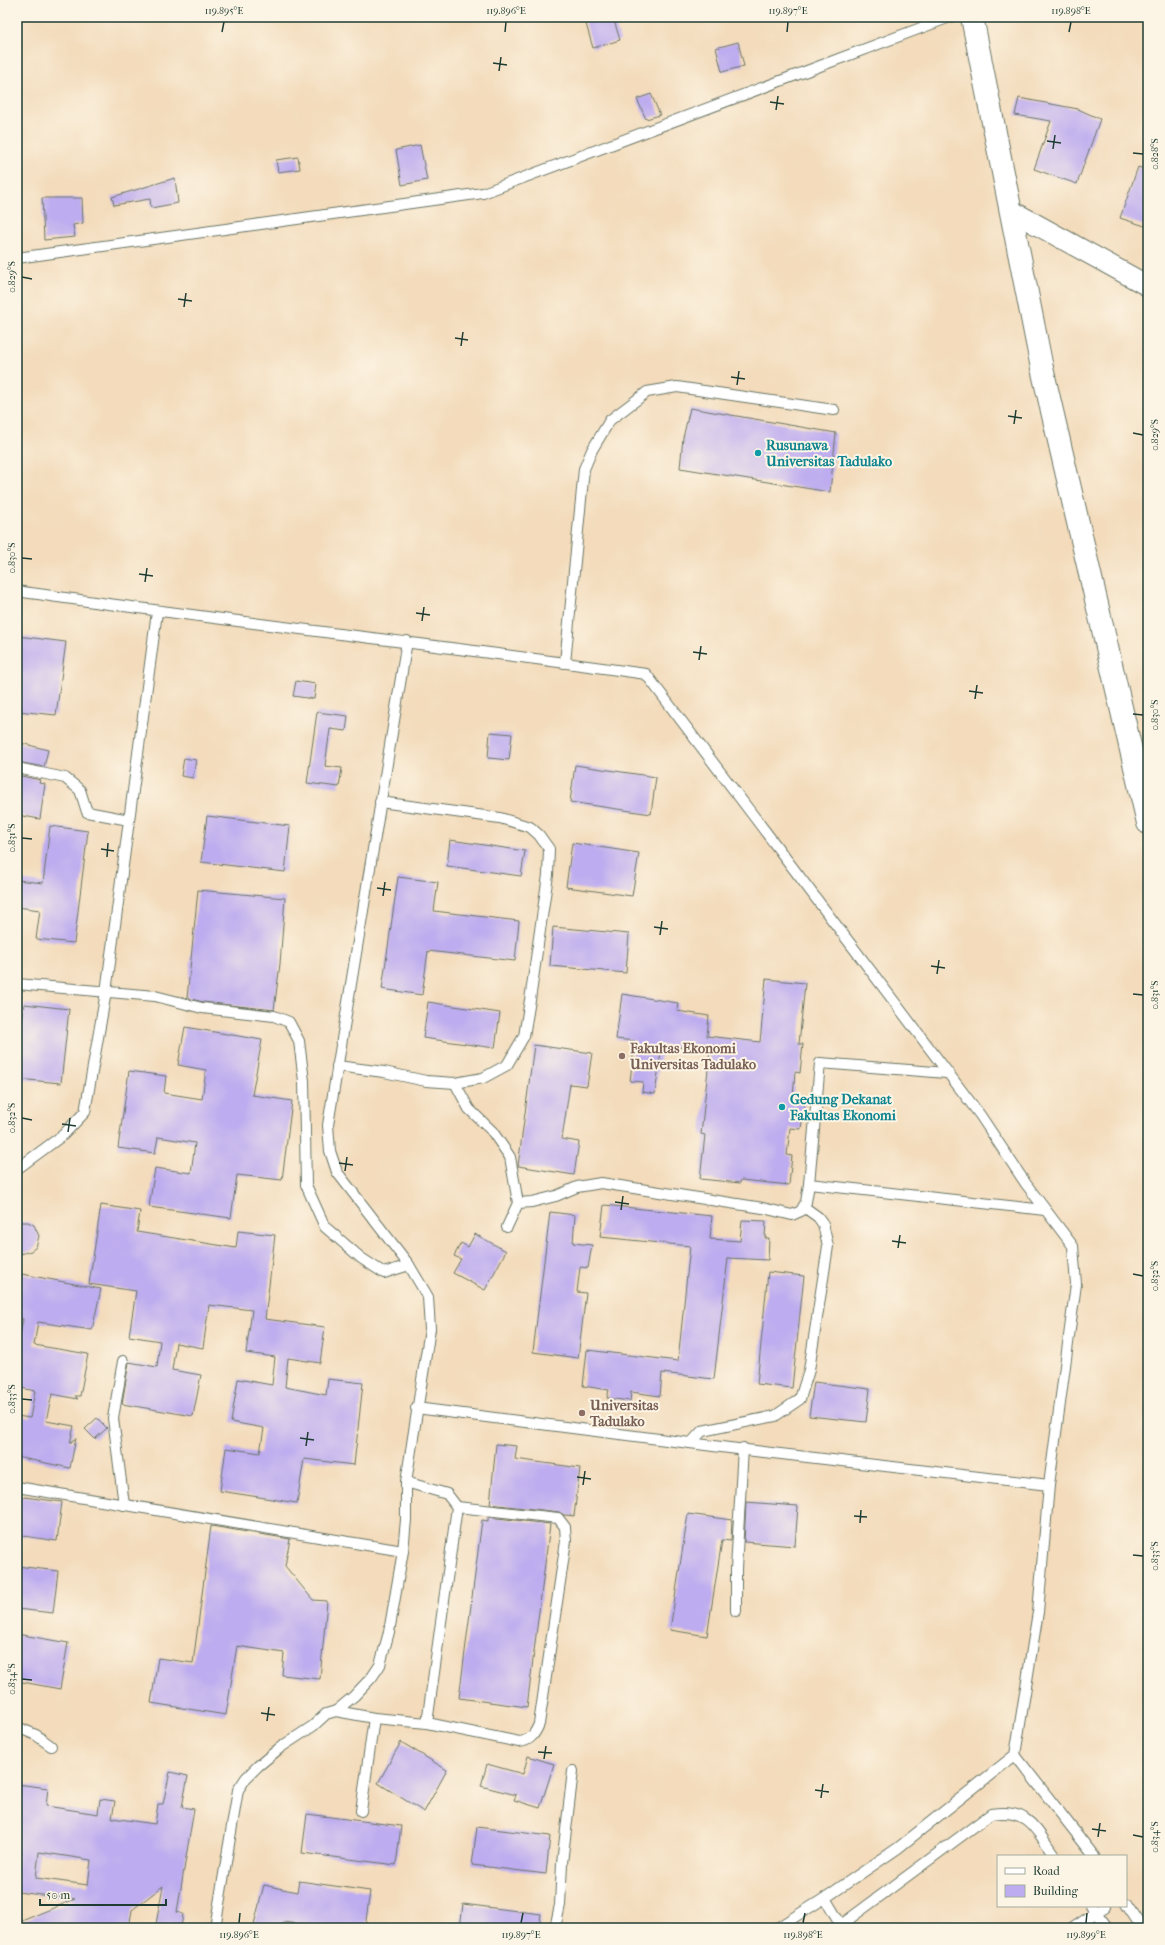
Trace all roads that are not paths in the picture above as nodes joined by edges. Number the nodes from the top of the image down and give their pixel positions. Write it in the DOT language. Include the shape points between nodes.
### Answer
graph roads {
  1 [pos="950,17"];
  2 [pos="972,17"];
  3 [pos="1010,210"];
  4 [pos="17,258"];
  5 [pos="1148,286"];
  6 [pos="834,410"];
  7 [pos="17,591"];
  8 [pos="157,612"];
  9 [pos="407,641"];
  10 [pos="565,662"];
  11 [pos="17,768"];
  12 [pos="380,802"];
  13 [pos="129,820"];
  14 [pos="1148,823"];
  15 [pos="17,984"];
  16 [pos="106,992"];
  17 [pos="337,1066"];
  18 [pos="947,1072"];
  19 [pos="455,1083"];
  20 [pos="17,1169"];
  21 [pos="809,1184"];
  22 [pos="518,1203"];
  23 [pos="804,1207"];
  24 [pos="1045,1210"];
  25 [pos="507,1227"];
  26 [pos="409,1265"];
  27 [pos="123,1361"];
  28 [pos="416,1408"];
  29 [pos="691,1443"];
  30 [pos="743,1448"];
  31 [pos="406,1482"];
  32 [pos="1049,1486"];
  33 [pos="17,1487"];
  34 [pos="124,1505"];
  35 [pos="457,1507"];
  36 [pos="403,1552"];
  37 [pos="736,1611"];
  38 [pos="336,1711"];
  39 [pos="374,1718"];
  40 [pos="427,1723"];
  41 [pos="17,1727"];
  42 [pos="51,1746"];
  43 [pos="1015,1755"];
  44 [pos="573,1771"];
  45 [pos="361,1811"];
  46 [pos="1054,1855"];
  47 [pos="1093,1855"];
  48 [pos="825,1898"];
  49 [pos="1127,1906"];
  50 [pos="1094,1909"];
  51 [pos="840,1927"];
  52 [pos="215,1928"];
  53 [pos="555,1928"];
  54 [pos="777,1928"];
  55 [pos="1073,1928"];
  56 [pos="1108,1928"];
  57 [pos="1142,1928"];
  1 -- 4 [label="lane" via="483,193"];
  2 -- 3 [label="street"];
  3 -- 5 [label="street"];
  3 -- 14 [label="street" via="1042,368"];
  6 -- 10 [label="lane" via="677,387 647,392 610,420 584,469"];
  7 -- 8 [label="lane"];
  8 -- 9 [label="lane"];
  8 -- 13 [label="lane"];
  9 -- 10 [label="lane"];
  9 -- 12 [label="lane"];
  10 -- 18 [label="lane" via="646,674"];
  11 -- 13 [label="lane" via="65,778 80,790 87,812"];
  12 -- 17 [label="lane"];
  12 -- 19 [label="lane" via="500,818 530,827 548,849 548,875 524,1036 507,1065 483,1078"];
  13 -- 16 [label="lane"];
  15 -- 16 [label="lane"];
  16 -- 20 [label="lane" via="85,1112 63,1135"];
  16 -- 26 [label="lane" via="154,996 202,1008 274,1016 289,1022 299,1041 304,1081 306,1185 325,1227 361,1258 384,1273"];
  17 -- 19 [label="lane" via="426,1081"];
  17 -- 26 [label="lane" via="328,1124 330,1151 337,1172"];
  18 -- 21 [label="lane" via="820,1063"];
  18 -- 24 [label="lane" via="980,1115"];
  19 -- 22 [label="lane" via="469,1109 492,1131 510,1158"];
  21 -- 23 [label="lane"];
  21 -- 24 [label="lane"];
  22 -- 23 [label="lane" via="532,1202 577,1187 602,1183 763,1208 792,1215"];
  22 -- 25 [label="lane"];
  23 -- 29 [label="lane" via="823,1224 828,1246 808,1370 800,1399 775,1416 702,1431"];
  24 -- 32 [label="lane" via="1073,1246 1076,1284"];
  26 -- 28 [label="lane" via="428,1296 430,1330"];
  27 -- 34 [label="lane" via="113,1418"];
  28 -- 29 [label="lane"];
  28 -- 31 [label="lane"];
  29 -- 30 [label="lane"];
  30 -- 32 [label="lane"];
  30 -- 37 [label="lane"];
  31 -- 35 [label="lane" via="447,1494"];
  31 -- 36 [label="lane"];
  32 -- 43 [label="lane" via="1038,1612"];
  33 -- 34 [label="lane"];
  34 -- 36 [label="lane"];
  35 -- 40 [label="lane"];
  35 -- 40 [label="lane" via="558,1518 565,1527 566,1541 539,1724 535,1733 526,1741 519,1742"];
  36 -- 38 [label="lane" via="389,1632 380,1665 354,1696"];
  38 -- 39 [label="lane"];
  38 -- 52 [label="lane" via="326,1714 281,1747 246,1778 238,1790"];
  39 -- 40 [label="lane"];
  39 -- 45 [label="lane"];
  41 -- 42 [label="lane" via="36,1735"];
  43 -- 47 [label="lane"];
  43 -- 48 [label="lane" via="898,1848"];
  44 -- 53 [label="lane" via="562,1863 560,1905"];
  46 -- 51 [label="lane" via="1029,1822 1019,1815 1006,1812 991,1814"];
  48 -- 51 [label="lane"];
  48 -- 54 [label="lane"];
  49 -- 57 [label="lane"];
  50 -- 55 [label="lane"];
  50 -- 56 [label="lane"];
}
